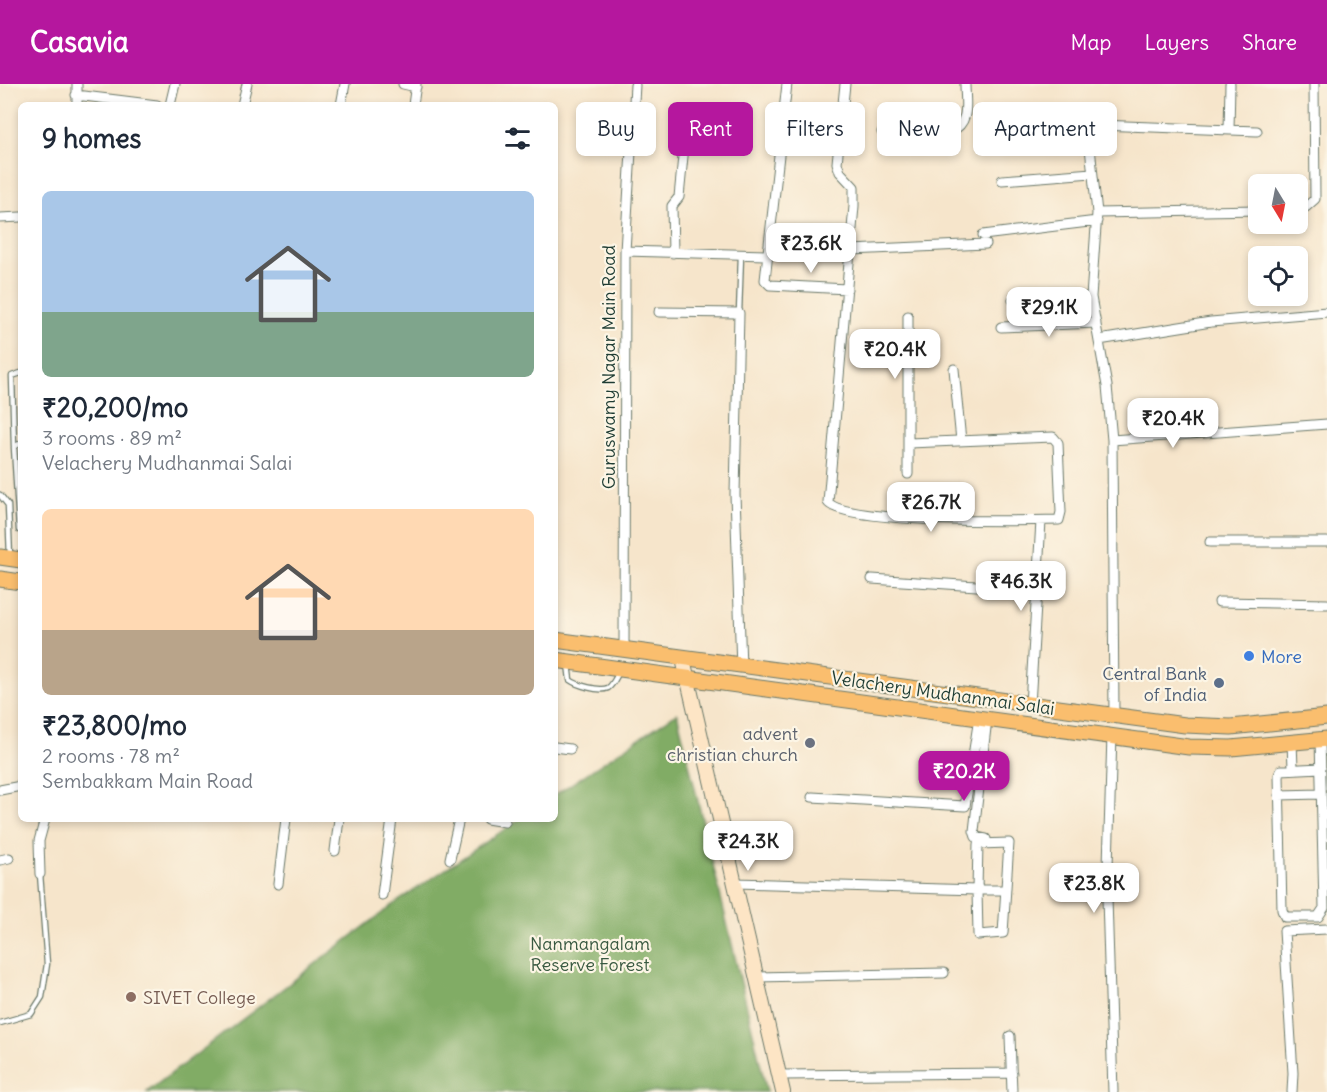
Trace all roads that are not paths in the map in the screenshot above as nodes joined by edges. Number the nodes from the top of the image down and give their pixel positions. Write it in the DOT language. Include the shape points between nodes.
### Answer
graph roads {
  1 [pos="77,84"];
  2 [pos="175,84"];
  3 [pos="247,84"];
  4 [pos="345,84"];
  5 [pos="403,84"];
  6 [pos="787,84"];
  7 [pos="845,84"];
  8 [pos="965,84"];
  9 [pos="1230,84"];
  10 [pos="1314,84"];
  11 [pos="416,85"];
  12 [pos="635,85"];
  13 [pos="76,94"];
  14 [pos="76,102"];
  15 [pos="135,102"];
  16 [pos="171,102"];
  17 [pos="243,102"];
  18 [pos="342,102"];
  19 [pos="413,102"];
  20 [pos="961,125"];
  21 [pos="1229,130"];
  22 [pos="1257,131"];
  23 [pos="683,156"];
  24 [pos="1092,173"];
  25 [pos="1002,180"];
  26 [pos="1308,205"];
  27 [pos="1248,210"];
  28 [pos="1097,217"];
  29 [pos="0,218"];
  30 [pos="18,218"];
  31 [pos="851,250"];
  32 [pos="625,252"];
  33 [pos="673,253"];
  34 [pos="741,255"];
  35 [pos="766,255"];
  36 [pos="847,289"];
  37 [pos="1091,297"];
  38 [pos="1013,300"];
  39 [pos="660,312"];
  40 [pos="1327,312"];
  41 [pos="739,313"];
  42 [pos="908,316"];
  43 [pos="1096,323"];
  44 [pos="1001,327"];
  45 [pos="1099,340"];
  46 [pos="954,369"];
  47 [pos="18,374"];
  48 [pos="1327,424"];
  49 [pos="1112,440"];
  50 [pos="961,441"];
  51 [pos="909,443"];
  52 [pos="18,445"];
  53 [pos="14,447"];
  54 [pos="908,474"];
  55 [pos="18,494"];
  56 [pos="0,495"];
  57 [pos="1041,520"];
  58 [pos="1210,542"];
  59 [pos="1327,542"];
  60 [pos="10,559"];
  61 [pos="0,579"];
  62 [pos="872,579"];
  63 [pos="18,582"];
  64 [pos="1035,590"];
  65 [pos="1219,602"];
  66 [pos="1327,604"];
  67 [pos="558,640"];
  68 [pos="624,651"];
  69 [pos="683,659"];
  70 [pos="562,661"];
  71 [pos="741,667"];
  72 [pos="621,670"];
  73 [pos="687,679"];
  74 [pos="1030,705"];
  75 [pos="1114,714"];
  76 [pos="1327,717"];
  77 [pos="983,719"];
  78 [pos="1112,735"];
  79 [pos="1323,739"];
  80 [pos="1292,742"];
  81 [pos="558,747"];
  82 [pos="570,749"];
  83 [pos="1293,768"];
  84 [pos="1321,768"];
  85 [pos="18,787"];
  86 [pos="0,790"];
  87 [pos="1321,794"];
  88 [pos="1279,795"];
  89 [pos="812,797"];
  90 [pos="44,822"];
  91 [pos="286,822"];
  92 [pos="339,822"];
  93 [pos="392,822"];
  94 [pos="458,822"];
  95 [pos="1005,840"];
  96 [pos="335,851"];
  97 [pos="450,859"];
  98 [pos="40,874"];
  99 [pos="735,883"];
  100 [pos="278,884"];
  101 [pos="977,890"];
  102 [pos="1005,890"];
  103 [pos="382,895"];
  104 [pos="1327,929"];
  105 [pos="944,973"];
  106 [pos="757,976"];
  107 [pos="0,1023"];
  108 [pos="1010,1035"];
  109 [pos="1012,1073"];
  110 [pos="780,1075"];
  111 [pos="783,1092"];
  112 [pos="1012,1092"];
  113 [pos="1113,1092"];
  114 [pos="1292,1092"];
  1 -- 13 [label="street"];
  2 -- 16 [label="street"];
  3 -- 17 [label="street"];
  4 -- 18 [label="street"];
  5 -- 11 [label="street"];
  6 -- 35 [label="street"];
  7 -- 31 [label="street" via="837,162 840,172 854,187"];
  8 -- 20 [label="street" via="966,119"];
  9 -- 21 [label="street"];
  10 -- 26 [label="street" via="1315,199"];
  11 -- 19 [label="street"];
  12 -- 32 [label="street, Guruswamy Nagar Main Road"];
  13 -- 14 [label="street"];
  13 -- 15 [label="street"];
  21 -- 22 [label="street"];
  21 -- 24 [label="street" via="1094,125 1087,136"];
  23 -- 33 [label="street" via="679,197 672,206"];
  24 -- 25 [label="street"];
  24 -- 28 [label="street"];
  27 -- 28 [label="street"];
  28 -- 31 [label="street" via="984,239"];
  28 -- 37 [label="street"];
  29 -- 30 [label="street"];
  31 -- 36 [label="street"];
  32 -- 33 [label="street"];
  32 -- 68 [label="street, Guruswamy Nagar Main Road"];
  33 -- 34 [label="street"];
  34 -- 35 [label="street"];
  34 -- 41 [label="lane"];
  35 -- 36 [label="street" via="766,283"];
  36 -- 57 [label="street" via="828,494 831,506 841,511 953,521"];
  37 -- 38 [label="street"];
  37 -- 43 [label="street"];
  39 -- 41 [label="street"];
  40 -- 45 [label="street" via="1211,322"];
  41 -- 71 [label="street" via="735,494"];
  42 -- 51 [label="street"];
  43 -- 44 [label="street"];
  43 -- 45 [label="street"];
  45 -- 49 [label="street"];
  46 -- 50 [label="street"];
  47 -- 53 [label="lane" via="12,376"];
  48 -- 49 [label="street"];
  49 -- 75 [label="street"];
  50 -- 51 [label="street"];
  50 -- 57 [label="street" via="1053,437 1058,443 1061,512 1059,520"];
  51 -- 54 [label="street"];
  52 -- 53 [label="lane"];
  53 -- 55 [label="lane"];
  56 -- 60 [label="lane" via="8,505"];
  57 -- 64 [label="street"];
  58 -- 59 [label="street"];
  61 -- 63 [label="main road"];
  62 -- 64 [label="street"];
  64 -- 74 [label="street"];
  65 -- 66 [label="street"];
  67 -- 68 [label="main road, Velachery Mudhanmai Salai"];
  68 -- 69 [label="main road, Velachery Mudhanmai Salai"];
  69 -- 71 [label="main road, Velachery Mudhanmai Salai"];
  69 -- 73 [label="street"];
  70 -- 72 [label="main road, Velachery Mudhanmai Salai"];
  70 -- 72 [label="lane" via="575,684 604,689 610,687"];
  71 -- 74 [label="main road, Velachery Mudhanmai Salai"];
  72 -- 73 [label="main road, Velachery Mudhanmai Salai"];
  73 -- 77 [label="main road, Velachery Mudhanmai Salai"];
  73 -- 99 [label="street"];
  74 -- 75 [label="main road, Velachery Mudhanmai Salai"];
  75 -- 76 [label="main road, Velachery Mudhanmai Salai" via="1185,725 1231,727"];
  75 -- 78 [label="main road"];
  77 -- 78 [label="main road, Velachery Mudhanmai Salai"];
  77 -- 89 [label="street" via="965,806"];
  77 -- 95 [label="street" via="975,834"];
  78 -- 80 [label="main road, Velachery Mudhanmai Salai" via="1212,748"];
  78 -- 113 [label="street" via="1107,898"];
  79 -- 80 [label="main road, Velachery Mudhanmai Salai"];
  79 -- 84 [label="street"];
  80 -- 83 [label="street"];
  81 -- 82 [label="street"];
  83 -- 84 [label="street"];
  83 -- 88 [label="street" via="1281,770"];
  84 -- 87 [label="street"];
  85 -- 86 [label="street"];
  87 -- 88 [label="street"];
  87 -- 88 [label="street" via="1324,908 1318,917 1308,919 1285,917 1282,909"];
  90 -- 98 [label="street" via="39,841"];
  91 -- 100 [label="street"];
  92 -- 96 [label="street"];
  93 -- 103 [label="street"];
  94 -- 97 [label="street"];
  98 -- 107 [label="lane" via="47,964 42,997 31,1014"];
  99 -- 101 [label="street"];
  99 -- 106 [label="street"];
  101 -- 102 [label="street"];
  101 -- 102 [label="street" via="978,935 1003,933"];
  101 -- 102 [label="street" via="980,843 1011,845"];
  104 -- 114 [label="street" via="1284,930"];
  105 -- 106 [label="street"];
  106 -- 110 [label="street"];
  108 -- 109 [label="street"];
  109 -- 110 [label="street"];
  109 -- 112 [label="street"];
  110 -- 111 [label="street"];
}
